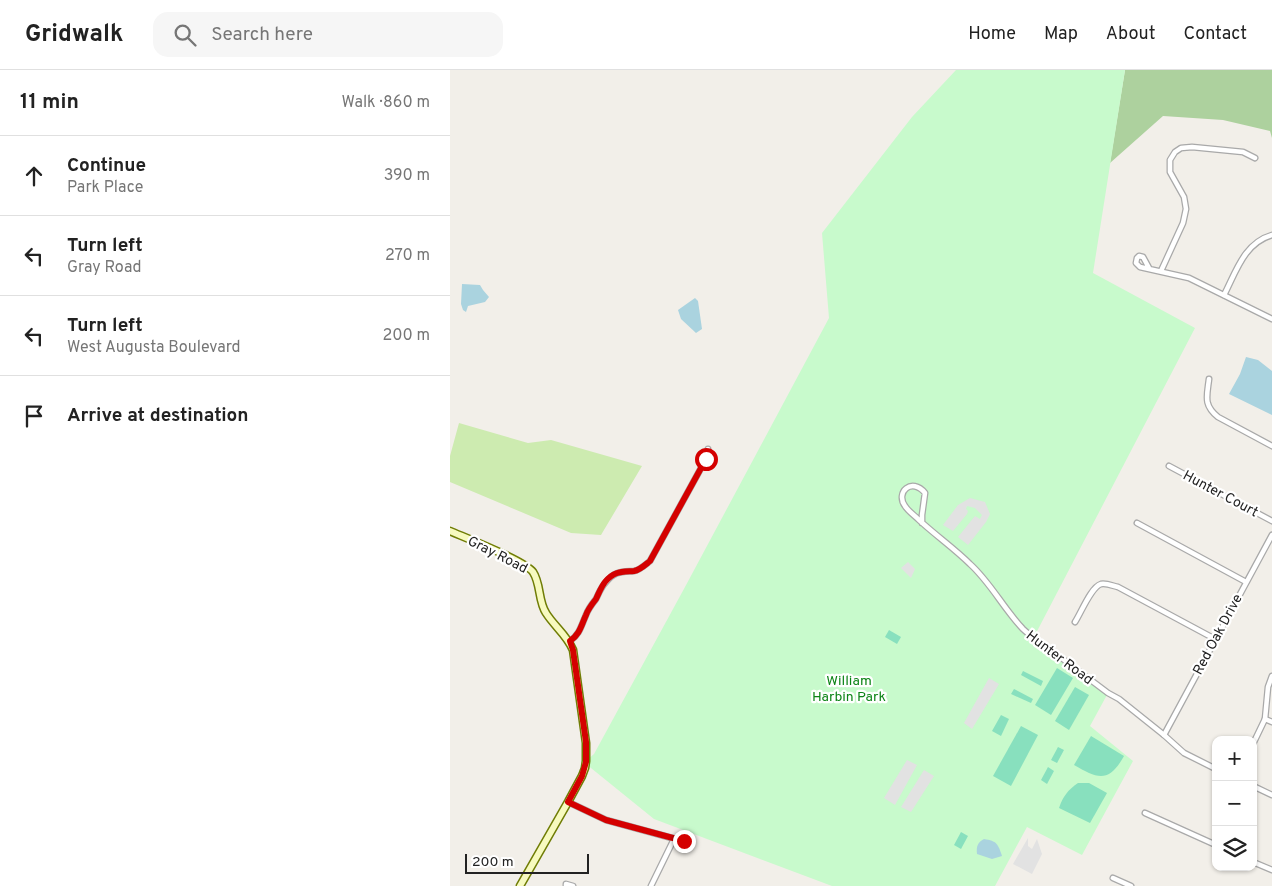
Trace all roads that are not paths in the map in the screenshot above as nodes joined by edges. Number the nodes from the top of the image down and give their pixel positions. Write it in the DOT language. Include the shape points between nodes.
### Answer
graph roads {
  1 [pos="1255,158"];
  2 [pos="1272,235"];
  3 [pos="1149,268"];
  4 [pos="1161,271"];
  5 [pos="1224,296"];
  6 [pos="1272,319"];
  7 [pos="1209,379"];
  8 [pos="1272,446"];
  9 [pos="708,448"];
  10 [pos="1169,466"];
  11 [pos="1272,521"];
  12 [pos="922,523"];
  13 [pos="1137,523"];
  14 [pos="450,531"];
  15 [pos="1272,535"];
  16 [pos="1246,582"];
  17 [pos="1075,622"];
  18 [pos="1215,639"];
  19 [pos="570,641"];
  20 [pos="1272,676"];
  21 [pos="1265,719"];
  22 [pos="1272,722"];
  23 [pos="1164,735"];
  24 [pos="1257,736"];
  25 [pos="1212,767"];
  26 [pos="1257,788"];
  27 [pos="1272,795"];
  28 [pos="568,802"];
  29 [pos="1145,813"];
  30 [pos="674,839"];
  31 [pos="684,841"];
  32 [pos="1212,843"];
  33 [pos="1257,864"];
  34 [pos="1272,870"];
  35 [pos="1113,878"];
  36 [pos="520,886"];
  37 [pos="566,886"];
  38 [pos="573,886"];
  39 [pos="651,886"];
  40 [pos="1131,886"];
  1 -- 4 [label="street" via="1243,152 1192,147 1175,152 1170,160 1170,172 1184,197 1186,209"];
  2 -- 5 [label="street" via="1264,237 1247,251"];
  3 -- 4 [label="street"];
  4 -- 5 [label="street" via="1189,278"];
  5 -- 6 [label="street"];
  7 -- 8 [label="street" via="1207,398 1211,411"];
  9 -- 19 [label="street" via="706,459 650,561 640,569 621,571 608,579 589,608 577,635"];
  10 -- 11 [label="street, Hunter Court"];
  12 -- 12 [label="street, Hunter Road" via="902,500 903,492 912,486 921,488 925,493"];
  12 -- 23 [label="street, Hunter Road" via="985,578 1024,630"];
  13 -- 16 [label="street"];
  14 -- 19 [label="street, Gray Road" via="533,572 546,613"];
  15 -- 16 [label="street, Red Oak Drive"];
  16 -- 18 [label="street, Red Oak Drive"];
  17 -- 18 [label="street" via="1095,588 1108,584"];
  18 -- 23 [label="street, Red Oak Drive"];
  19 -- 28 [label="street, Gray Road" via="586,742 586,762"];
  20 -- 21 [label="street"];
  21 -- 22 [label="street"];
  21 -- 24 [label="street"];
  23 -- 25 [label="street, Hunter Road" via="1184,752"];
  26 -- 27 [label="street"];
  28 -- 30 [label="street" via="606,820"];
  28 -- 36 [label="street, Gray Road"];
  29 -- 32 [label="street"];
  30 -- 31 [label="street"];
  30 -- 39 [label="street"];
  33 -- 34 [label="street"];
  35 -- 40 [label="street"];
  37 -- 38 [label="street"];
}
